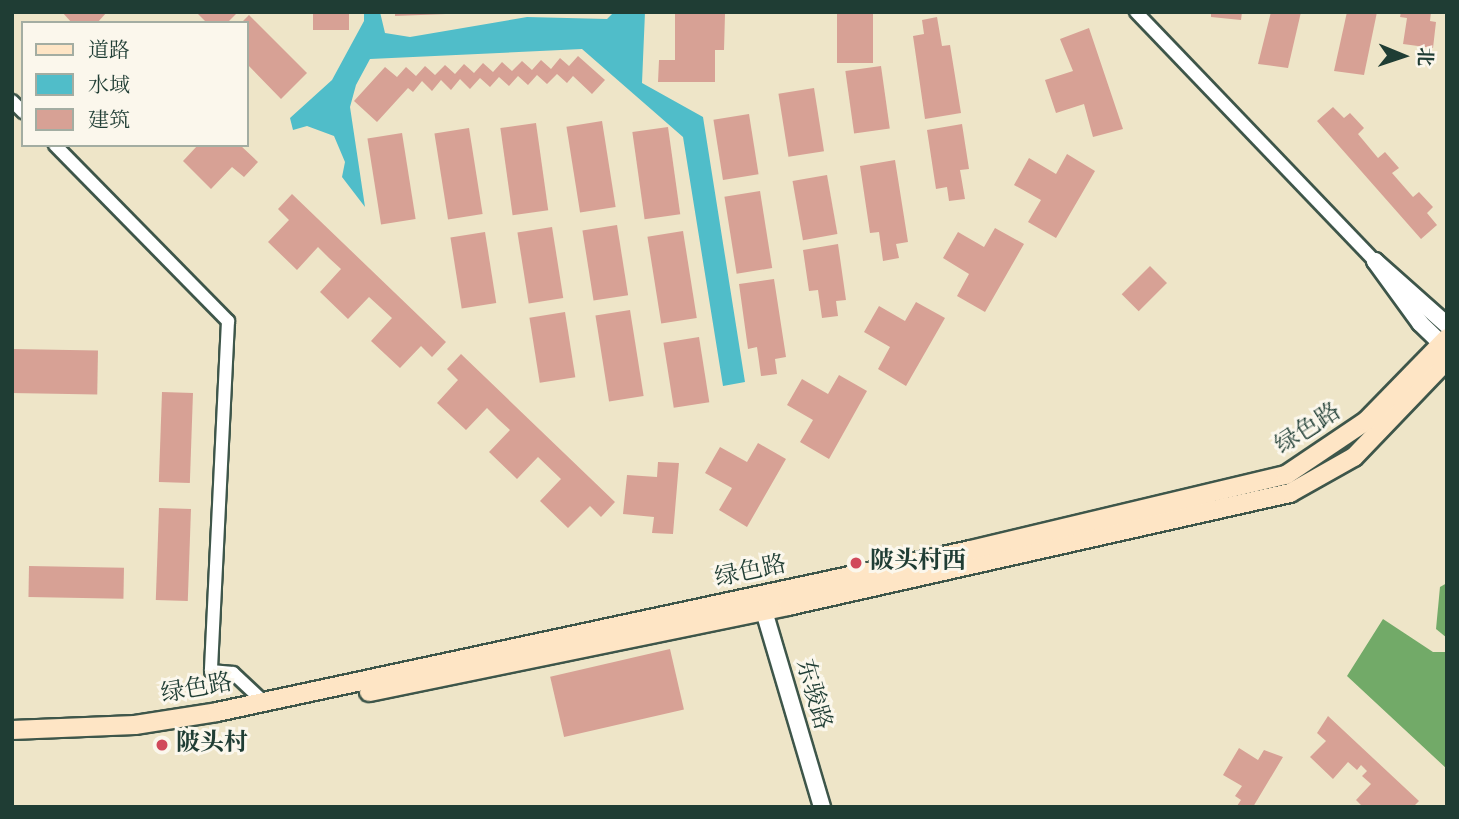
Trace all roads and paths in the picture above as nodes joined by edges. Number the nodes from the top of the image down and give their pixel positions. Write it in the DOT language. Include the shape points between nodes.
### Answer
graph roads {
  1 [pos="1136,12"];
  2 [pos="57,147"];
  3 [pos="1375,261"];
  4 [pos="1447,325"];
  5 [pos="1445,348"];
  6 [pos="762,603"];
  7 [pos="264,702"];
  8 [pos="12,730"];
  9 [pos="12,740"];
  10 [pos="822,807"];
  1 -- 3 [label="street"];
  2 -- 7 [label="street" via="228,321 211,671 233,673"];
  3 -- 4 [label="street"];
  3 -- 5 [label="street" via="1420,323"];
  5 -- 6 [label="main road, 绿色路" via="1354,457 1290,493"];
  6 -- 7 [label="main road, 绿色路"];
  6 -- 9 [label="main road, 绿色路" via="194,726 110,737"];
  6 -- 10 [label="street, 东骏路"];
  7 -- 8 [label="main road, 绿色路" via="135,725"];
}
